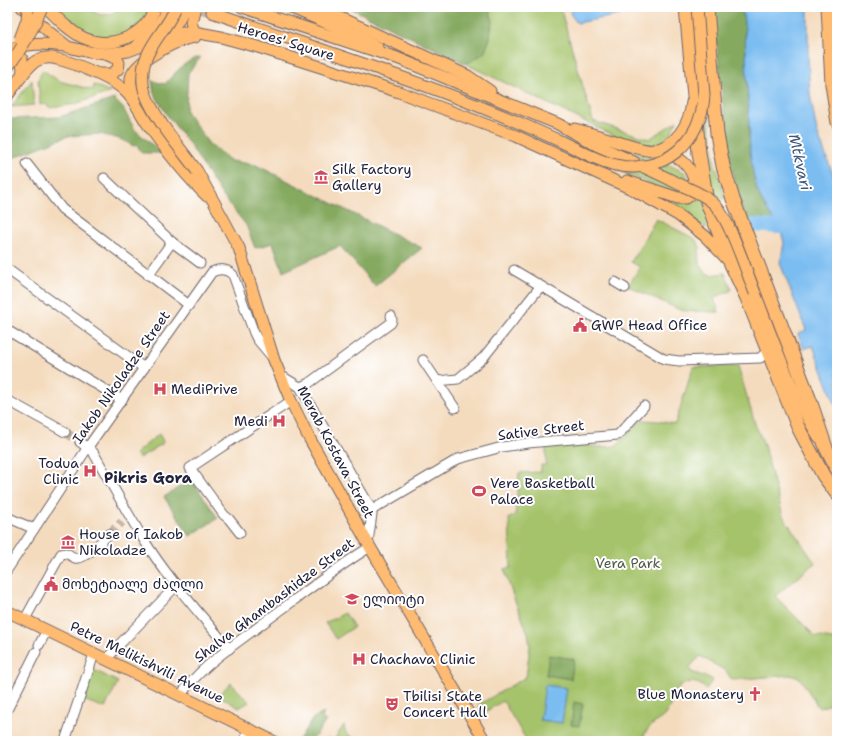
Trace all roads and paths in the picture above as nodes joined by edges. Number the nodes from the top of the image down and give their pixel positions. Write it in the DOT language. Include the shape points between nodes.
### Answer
graph roads {
  1 [pos="22,7"];
  2 [pos="28,7"];
  3 [pos="155,7"];
  4 [pos="168,7"];
  5 [pos="176,7"];
  6 [pos="186,7"];
  7 [pos="195,7"];
  8 [pos="242,7"];
  9 [pos="290,7"];
  10 [pos="316,7"];
  11 [pos="686,7"];
  12 [pos="697,7"];
  13 [pos="707,7"];
  14 [pos="827,7"];
  15 [pos="47,8"];
  16 [pos="212,12"];
  17 [pos="837,28"];
  18 [pos="194,32"];
  19 [pos="210,35"];
  20 [pos="163,38"];
  21 [pos="829,39"];
  22 [pos="68,47"];
  23 [pos="80,50"];
  24 [pos="128,50"];
  25 [pos="7,52"];
  26 [pos="106,54"];
  27 [pos="397,58"];
  28 [pos="7,68"];
  29 [pos="94,73"];
  30 [pos="396,76"];
  31 [pos="21,78"];
  32 [pos="399,92"];
  33 [pos="7,96"];
  34 [pos="693,96"];
  35 [pos="502,100"];
  36 [pos="445,102"];
  37 [pos="138,108"];
  38 [pos="501,114"];
  39 [pos="485,124"];
  40 [pos="558,124"];
  41 [pos="837,124"];
  42 [pos="649,150"];
  43 [pos="27,164"];
  44 [pos="605,176"];
  45 [pos="104,178"];
  46 [pos="214,204"];
  47 [pos="172,242"];
  48 [pos="730,262"];
  49 [pos="200,263"];
  50 [pos="7,269"];
  51 [pos="514,270"];
  52 [pos="148,275"];
  53 [pos="615,282"];
  54 [pos="540,287"];
  55 [pos="624,288"];
  56 [pos="189,305"];
  57 [pos="391,316"];
  58 [pos="7,330"];
  59 [pos="265,332"];
  60 [pos="254,334"];
  61 [pos="768,351"];
  62 [pos="274,360"];
  63 [pos="423,360"];
  64 [pos="144,368"];
  65 [pos="280,376"];
  66 [pos="437,381"];
  67 [pos="300,387"];
  68 [pos="7,400"];
  69 [pos="122,400"];
  70 [pos="291,401"];
  71 [pos="644,406"];
  72 [pos="455,408"];
  73 [pos="65,432"];
  74 [pos="80,442"];
  75 [pos="88,448"];
  76 [pos="826,448"];
  77 [pos="837,469"];
  78 [pos="826,480"];
  79 [pos="837,494"];
  80 [pos="837,503"];
  81 [pos="372,510"];
  82 [pos="130,515"];
  83 [pos="7,517"];
  84 [pos="122,522"];
  85 [pos="34,529"];
  86 [pos="240,533"];
  87 [pos="109,534"];
  88 [pos="369,544"];
  89 [pos="7,570"];
  90 [pos="176,586"];
  91 [pos="7,611"];
  92 [pos="25,619"];
  93 [pos="47,630"];
  94 [pos="229,648"];
  95 [pos="94,654"];
  96 [pos="106,660"];
  97 [pos="180,696"];
  98 [pos="7,710"];
  99 [pos="248,729"];
  100 [pos="65,741"];
  101 [pos="245,741"];
  102 [pos="273,741"];
  103 [pos="485,741"];
  1 -- 22 [label="main road, Heroes' Square"];
  2 -- 28 [label="main road, bridge" via="25,29"];
  3 -- 15 [label="main road" via="152,15 137,33 119,41 109,42 97,42 78,35"];
  4 -- 24 [label="main road" via="152,32"];
  5 -- 46 [label="main road, Merab Kostava Street, bridge" via="146,57 144,88 156,114 197,171"];
  6 -- 20 [label="main road, Heroes' Square"];
  7 -- 18 [label="main road" via="191,22"];
  8 -- 27 [label="main road, Heroes' Square"];
  9 -- 27 [label="main road, Heroes' Square" via="350,33"];
  10 -- 35 [label="main road" via="468,76"];
  11 -- 34 [label="highway"];
  12 -- 38 [label="main road, bridge" via="704,105 697,127 686,144 660,161 633,167 610,164"];
  13 -- 76 [label="highway" via="717,134 723,166 732,199"];
  14 -- 21 [label="main road"];
  15 -- 23 [label="main road"];
  15 -- 28 [label="main road, bridge"];
  16 -- 30 [label="main road, Heroes' Square"];
  17 -- 21 [label="street"];
  18 -- 19 [label="main road, Heroes' Square"];
  18 -- 20 [label="main road, Heroes' Square" via="183,32"];
  19 -- 32 [label="main road, Heroes' Square" via="258,47"];
  19 -- 37 [label="main road" via="190,37 140,63 131,77"];
  20 -- 24 [label="main road, Heroes' Square"];
  21 -- 41 [label="main road" via="832,93"];
  22 -- 23 [label="main road, Heroes' Square"];
  22 -- 25 [label="main road" via="35,44"];
  23 -- 26 [label="main road, Heroes' Square"];
  24 -- 26 [label="main road, Heroes' Square"];
  25 -- 31 [label="main road" via="16,54 22,60"];
  26 -- 29 [label="main road" via="117,59 118,69 112,74"];
  27 -- 35 [label="main road, Heroes' Square"];
  29 -- 31 [label="main road" via="57,59 43,58 35,62"];
  29 -- 37 [label="main road" via="126,91"];
  30 -- 36 [label="main road"];
  30 -- 38 [label="main road"];
  31 -- 33 [label="main road"];
  32 -- 36 [label="main road"];
  32 -- 39 [label="main road"];
  34 -- 42 [label="main road" via="688,120 682,132 666,146"];
  34 -- 48 [label="highway" via="705,193"];
  35 -- 40 [label="main road"];
  36 -- 38 [label="main road"];
  36 -- 39 [label="main road"];
  37 -- 46 [label="main road, Merab Kostava Street" via="188,178"];
  39 -- 44 [label="main road"];
  40 -- 42 [label="main road"];
  40 -- 76 [label="main road, bridge" via="596,145 695,191 715,205 730,231 794,391"];
  42 -- 44 [label="main road" via="674,155 685,164 694,180 691,195 678,198 635,182"];
  43 -- 52 [label="street" via="62,209"];
  44 -- 48 [label="main road" via="632,188 678,215 710,241"];
  45 -- 47 [label="street"];
  46 -- 59 [label="main road, Merab Kostava Street" via="239,248"];
  47 -- 49 [label="street"];
  47 -- 52 [label="street"];
  48 -- 61 [label="highway"];
  50 -- 64 [label="street"];
  51 -- 54 [label="street"];
  52 -- 56 [label="street"];
  53 -- 55 [label="street"];
  54 -- 61 [label="street" via="664,359 679,361 760,358"];
  54 -- 66 [label="street" via="484,358 458,379"];
  56 -- 60 [label="street, Iakob Nikoladze Street" via="212,272 228,271 236,281"];
  56 -- 64 [label="street, Iakob Nikoladze Street"];
  57 -- 67 [label="street" via="391,323"];
  58 -- 69 [label="street"];
  59 -- 60 [label="street" via="261,336"];
  59 -- 62 [label="main road, Merab Kostava Street"];
  60 -- 62 [label="street, Iakob Nikoladze Street"];
  61 -- 78 [label="highway" via="798,427"];
  62 -- 65 [label="main road, Merab Kostava Street"];
  63 -- 66 [label="street"];
  64 -- 69 [label="street, Iakob Nikoladze Street"];
  65 -- 67 [label="street, Merab Kostava Street"];
  65 -- 70 [label="main road, Merab Kostava Street"];
  66 -- 72 [label="street"];
  67 -- 81 [label="street, Merab Kostava Street"];
  68 -- 73 [label="street"];
  69 -- 75 [label="street, Iakob Nikoladze Street"];
  70 -- 86 [label="street" via="190,468 224,516"];
  70 -- 88 [label="main road, Merab Kostava Street"];
  71 -- 81 [label="street, Sative Street" via="618,435 528,442 458,459"];
  74 -- 75 [label="street"];
  75 -- 82 [label="street" via="93,452"];
  75 -- 85 [label="street, Iakob Nikoladze Street"];
  76 -- 77 [label="highway"];
  78 -- 79 [label="highway"];
  78 -- 80 [label="highway"];
  81 -- 88 [label="street, Merab Kostava Street"];
  82 -- 84 [label="street"];
  82 -- 90 [label="street"];
  83 -- 85 [label="street"];
  85 -- 89 [label="street, Iakob Nikoladze Street"];
  87 -- 92 [label="street" via="81,557 61,554"];
  88 -- 94 [label="street, Shalva Ghambashidze Street"];
  88 -- 103 [label="main road, Merab Kostava Street"];
  90 -- 94 [label="street"];
  90 -- 96 [label="street"];
  91 -- 92 [label="main road, Petre Melikishvili Avenue"];
  92 -- 93 [label="main road, Petre Melikishvili Avenue"];
  93 -- 95 [label="main road, Petre Melikishvili Avenue"];
  93 -- 98 [label="street"];
  94 -- 97 [label="street, Shalva Ghambashidze Street" via="194,678"];
  95 -- 96 [label="main road, Petre Melikishvili Avenue"];
  95 -- 100 [label="street"];
  96 -- 97 [label="main road, Petre Melikishvili Avenue"];
  97 -- 99 [label="main road, Petre Melikishvili Avenue"];
  99 -- 101 [label="street"];
  99 -- 102 [label="main road, Petre Melikishvili Avenue"];
}
